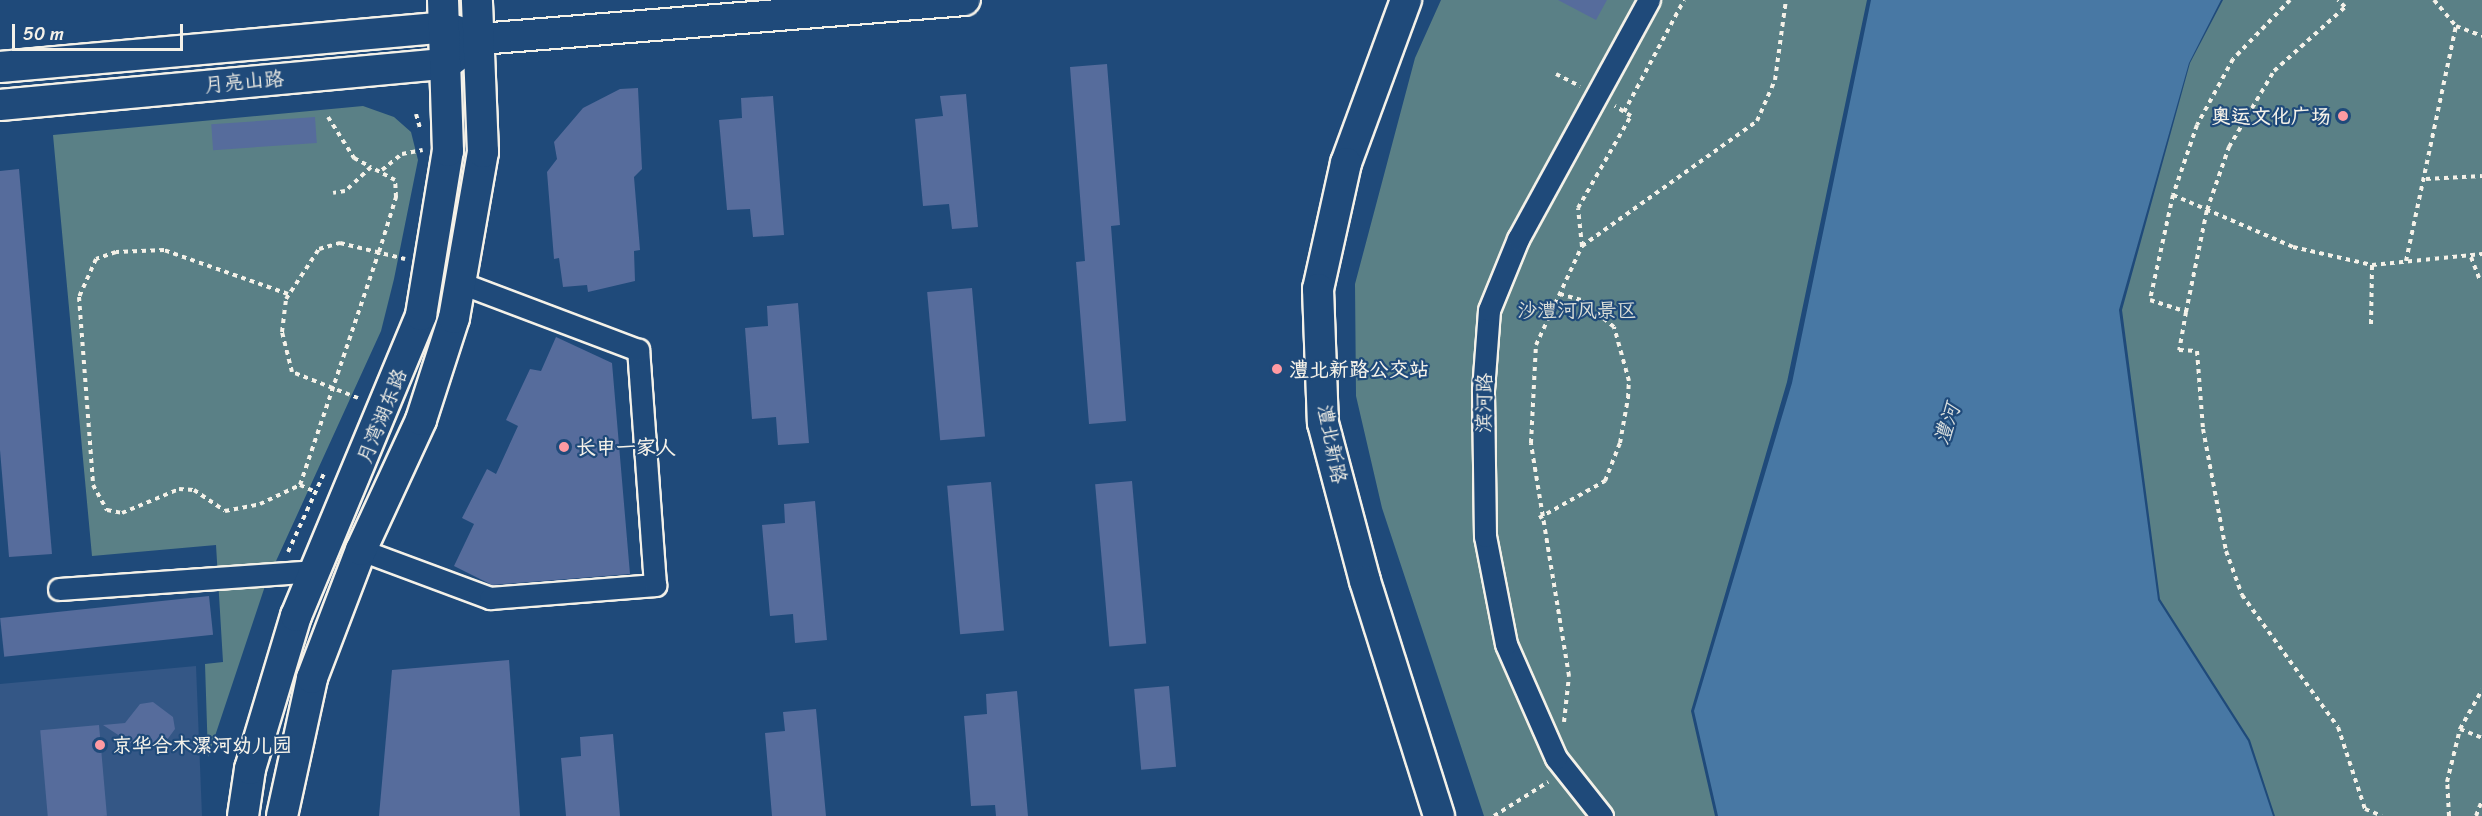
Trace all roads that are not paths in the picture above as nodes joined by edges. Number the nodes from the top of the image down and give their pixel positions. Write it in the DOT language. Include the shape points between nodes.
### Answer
graph roads {
  1 [pos="477,0"];
  2 [pos="964,0"];
  3 [pos="1406,0"];
  4 [pos="1649,0"];
  5 [pos="444,13"];
  6 [pos="480,39"];
  7 [pos="446,64"];
  8 [pos="0,68"];
  9 [pos="0,105"];
  10 [pos="461,283"];
  11 [pos="361,550"];
  12 [pos="316,571"];
  13 [pos="59,590"];
  14 [pos="243,816"];
  15 [pos="282,816"];
  16 [pos="1439,816"];
  17 [pos="1602,816"];
  1 -- 6 [label="street, 月湾湖东路"];
  2 -- 6 [label="street, 月亮山路"];
  3 -- 16 [label="street, 澧北新路" via="1346,163 1318,289 1323,412 1365,581"];
  4 -- 17 [label="street, 滨河路" via="1518,239 1489,310 1483,390 1485,536 1506,644 1562,764"];
  5 -- 6 [label="street, 月亮山路"];
  5 -- 7 [label="street, 月湾湖东路"];
  5 -- 8 [label="street, 月亮山路"];
  6 -- 7 [label="street"];
  6 -- 10 [label="street, 月湾湖东路" via="483,152"];
  7 -- 9 [label="street, 月亮山路"];
  7 -- 12 [label="street, 月湾湖东路" via="448,152 421,315"];
  10 -- 11 [label="street, 月湾湖东路" via="422,420"];
  10 -- 11 [label="street" via="638,350 655,585 490,598"];
  11 -- 15 [label="street, 月湾湖东路" via="312,678"];
  12 -- 13 [label="street"];
  12 -- 14 [label="street, 月湾湖东路" via="296,616 250,769"];
}
